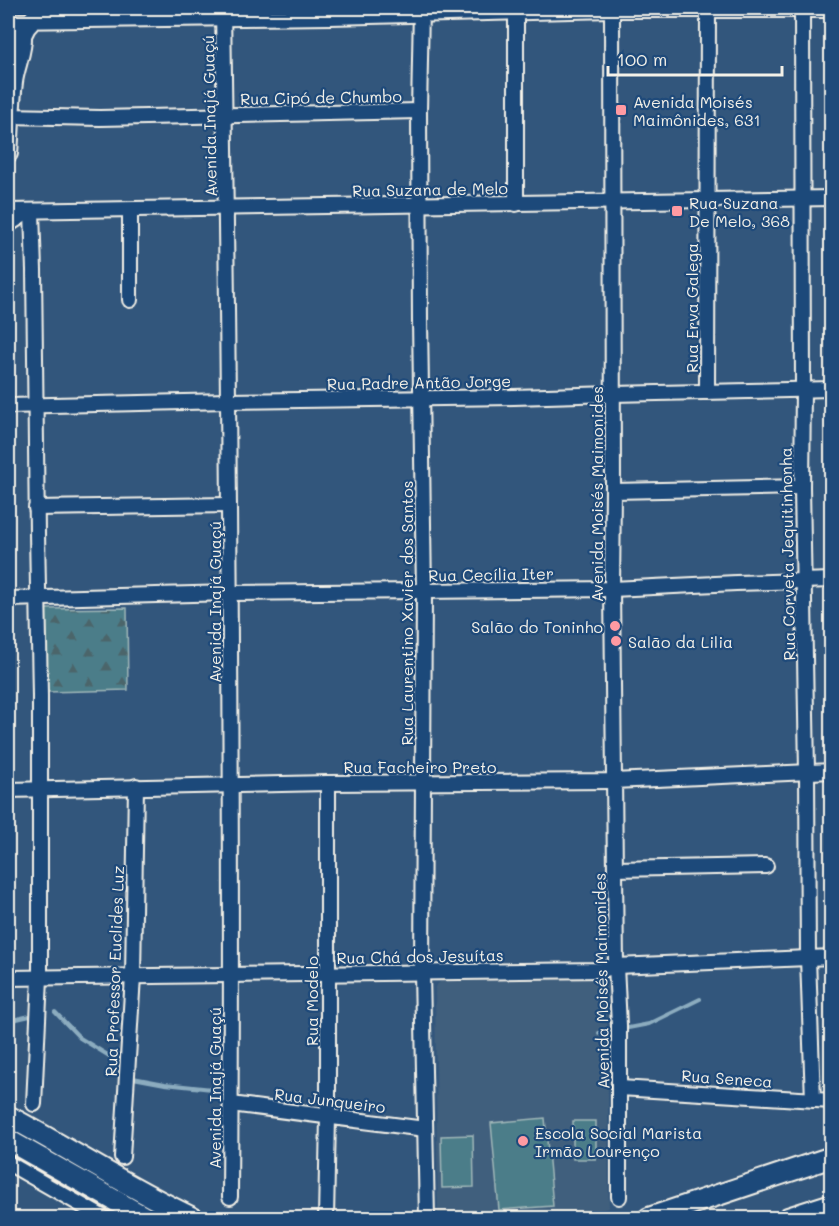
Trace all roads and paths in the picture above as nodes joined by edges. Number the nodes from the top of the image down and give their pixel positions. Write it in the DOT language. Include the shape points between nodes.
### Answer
graph roads {
  1 [pos="612,9"];
  2 [pos="708,9"];
  3 [pos="802,9"];
  4 [pos="516,10"];
  5 [pos="831,10"];
  6 [pos="421,11"];
  7 [pos="224,13"];
  8 [pos="34,16"];
  9 [pos="8,21"];
  10 [pos="8,49"];
  11 [pos="419,111"];
  12 [pos="9,116"];
  13 [pos="225,116"];
  14 [pos="8,153"];
  15 [pos="831,198"];
  16 [pos="802,199"];
  17 [pos="708,200"];
  18 [pos="612,202"];
  19 [pos="516,204"];
  20 [pos="420,205"];
  21 [pos="227,208"];
  22 [pos="130,210"];
  23 [pos="8,211"];
  24 [pos="30,212"];
  25 [pos="8,225"];
  26 [pos="130,300"];
  27 [pos="831,389"];
  28 [pos="803,390"];
  29 [pos="707,392"];
  30 [pos="612,394"];
  31 [pos="421,399"];
  32 [pos="228,401"];
  33 [pos="8,406"];
  34 [pos="35,406"];
  35 [pos="802,487"];
  36 [pos="613,491"];
  37 [pos="229,505"];
  38 [pos="36,508"];
  39 [pos="831,580"];
  40 [pos="803,581"];
  41 [pos="612,590"];
  42 [pos="424,592"];
  43 [pos="230,593"];
  44 [pos="38,598"];
  45 [pos="8,599"];
  46 [pos="807,771"];
  47 [pos="831,771"];
  48 [pos="613,781"];
  49 [pos="328,783"];
  50 [pos="423,783"];
  51 [pos="136,786"];
  52 [pos="231,786"];
  53 [pos="8,790"];
  54 [pos="40,790"];
  55 [pos="766,866"];
  56 [pos="615,869"];
  57 [pos="831,957"];
  58 [pos="808,958"];
  59 [pos="616,966"];
  60 [pos="422,973"];
  61 [pos="328,974"];
  62 [pos="231,975"];
  63 [pos="133,976"];
  64 [pos="8,978"];
  65 [pos="40,978"];
  66 [pos="620,1088"];
  67 [pos="813,1100"];
  68 [pos="831,1101"];
  69 [pos="34,1104"];
  70 [pos="231,1104"];
  71 [pos="8,1116"];
  72 [pos="328,1117"];
  73 [pos="425,1129"];
  74 [pos="8,1140"];
  75 [pos="122,1157"];
  76 [pos="831,1157"];
  77 [pos="8,1163"];
  78 [pos="230,1197"];
  79 [pos="619,1197"];
  80 [pos="831,1204"];
  81 [pos="104,1218"];
  82 [pos="146,1218"];
  83 [pos="193,1218"];
  84 [pos="326,1218"];
  85 [pos="427,1218"];
  86 [pos="649,1218"];
  87 [pos="788,1218"];
  1 -- 2 [label="street"];
  1 -- 4 [label="street"];
  1 -- 18 [label="street, Avenida Moisés Maimonides"];
  2 -- 3 [label="street"];
  2 -- 17 [label="street, Rua Erva Galega"];
  3 -- 5 [label="street"];
  3 -- 16 [label="street, Rua Corveta Jequitinhonha"];
  4 -- 6 [label="street"];
  4 -- 19 [label="street"];
  6 -- 7 [label="street"];
  6 -- 11 [label="street, Rua Laurentino Xavier dos Santos"];
  7 -- 8 [label="street"];
  7 -- 13 [label="street, Avenida Inajá Guaçú"];
  8 -- 9 [label="street"];
  8 -- 10 [label="street"];
  8 -- 12 [label="street" via="17,61"];
  11 -- 13 [label="street, Rua Cipó de Chumbo"];
  11 -- 20 [label="street, Rua Laurentino Xavier dos Santos"];
  12 -- 13 [label="street, Rua Cipó de Chumbo"];
  12 -- 14 [label="street"];
  13 -- 21 [label="street, Avenida Inajá Guaçú"];
  15 -- 16 [label="street, Rua Suzana de Melo"];
  16 -- 17 [label="street, Rua Suzana de Melo"];
  16 -- 28 [label="street, Rua Corveta Jequitinhonha"];
  17 -- 18 [label="street, Rua Suzana de Melo"];
  17 -- 29 [label="street, Rua Erva Galega"];
  18 -- 19 [label="street, Rua Suzana de Melo"];
  18 -- 30 [label="street, Avenida Moisés Maimonides"];
  19 -- 20 [label="street, Rua Suzana de Melo"];
  20 -- 21 [label="street, Rua Suzana de Melo"];
  20 -- 31 [label="street, Rua Laurentino Xavier dos Santos"];
  21 -- 22 [label="street, Rua Suzana de Melo"];
  21 -- 32 [label="street, Avenida Inajá Guaçú"];
  22 -- 24 [label="street, Rua Suzana de Melo"];
  22 -- 26 [label="street"];
  23 -- 24 [label="street, Rua Suzana de Melo"];
  24 -- 25 [label="street"];
  24 -- 34 [label="street"];
  27 -- 28 [label="street, Rua Padre Antão Jorge"];
  28 -- 29 [label="street, Rua Padre Antão Jorge"];
  28 -- 35 [label="street, Rua Corveta Jequitinhonha"];
  29 -- 30 [label="street, Rua Padre Antão Jorge"];
  30 -- 31 [label="street, Rua Padre Antão Jorge"];
  30 -- 36 [label="street, Avenida Moisés Maimonides"];
  31 -- 32 [label="street, Rua Padre Antão Jorge"];
  31 -- 42 [label="street, Rua Laurentino Xavier dos Santos"];
  32 -- 34 [label="street, Rua Padre Antão Jorge"];
  32 -- 37 [label="street, Avenida Inajá Guaçú"];
  33 -- 34 [label="street, Rua Padre Antão Jorge"];
  34 -- 38 [label="street"];
  35 -- 36 [label="street"];
  35 -- 40 [label="street, Rua Corveta Jequitinhonha"];
  36 -- 41 [label="street, Avenida Moisés Maimonides"];
  37 -- 38 [label="street"];
  37 -- 43 [label="street, Avenida Inajá Guaçú"];
  38 -- 44 [label="street"];
  39 -- 40 [label="street, Rua Cecília Iter"];
  40 -- 41 [label="street, Rua Cecília Iter"];
  40 -- 46 [label="street, Rua Corveta Jequitinhonha"];
  41 -- 42 [label="street, Rua Cecília Iter"];
  41 -- 48 [label="street, Avenida Moisés Maimonides"];
  42 -- 43 [label="street, Rua Cecília Iter"];
  42 -- 50 [label="street, Rua Laurentino Xavier dos Santos"];
  43 -- 44 [label="street, Rua Cecília Iter"];
  43 -- 52 [label="street, Avenida Inajá Guaçú"];
  44 -- 45 [label="street, Rua Cecília Iter"];
  44 -- 54 [label="street"];
  46 -- 47 [label="street, Rua Facheiro Preto"];
  46 -- 48 [label="street, Rua Facheiro Preto"];
  46 -- 58 [label="street, Rua Corveta Jequitinhonha"];
  48 -- 50 [label="street, Rua Facheiro Preto"];
  48 -- 56 [label="street, Avenida Moisés Maimonides"];
  49 -- 50 [label="street, Rua Facheiro Preto"];
  49 -- 52 [label="street, Rua Facheiro Preto"];
  49 -- 61 [label="street, Rua Modelo"];
  50 -- 60 [label="street, Rua Laurentino Xavier dos Santos"];
  51 -- 52 [label="street, Rua Facheiro Preto"];
  51 -- 54 [label="street, Rua Facheiro Preto"];
  51 -- 63 [label="street, Rua Professor Euclides Luz"];
  52 -- 62 [label="street, Avenida Inajá Guaçú"];
  53 -- 54 [label="street, Rua Facheiro Preto"];
  54 -- 65 [label="street"];
  55 -- 56 [label="street"];
  56 -- 59 [label="street, Avenida Moisés Maimonides"];
  57 -- 58 [label="street, Rua Chá dos Jesuítas"];
  58 -- 59 [label="street, Rua Chá dos Jesuítas"];
  58 -- 67 [label="street, Rua Corveta Jequitinhonha"];
  59 -- 60 [label="street, Rua Chá dos Jesuítas" via="602,970"];
  59 -- 66 [label="street, Avenida Moisés Maimonides"];
  60 -- 61 [label="street, Rua Chá dos Jesuítas"];
  60 -- 73 [label="street, Rua Laurentino Xavier dos Santos"];
  61 -- 62 [label="street, Rua Chá dos Jesuítas"];
  61 -- 72 [label="street, Rua Modelo"];
  62 -- 63 [label="street, Rua Chá dos Jesuítas"];
  62 -- 70 [label="street, Avenida Inajá Guaçú"];
  63 -- 65 [label="street, Rua Chá dos Jesuítas"];
  63 -- 75 [label="street, Rua Professor Euclides Luz"];
  64 -- 65 [label="street, Rua Chá dos Jesuítas"];
  65 -- 69 [label="street"];
  66 -- 67 [label="street, Rua Seneca"];
  66 -- 79 [label="street, Avenida Moisés Maimonides"];
  67 -- 68 [label="street, Rua Seneca"];
  70 -- 72 [label="street, Rua Junqueiro"];
  70 -- 78 [label="street, Avenida Inajá Guaçú"];
  71 -- 83 [label="main road"];
  72 -- 73 [label="street, Rua Junqueiro"];
  72 -- 84 [label="street, Rua Modelo"];
  73 -- 85 [label="street, Rua Laurentino Xavier dos Santos"];
  74 -- 82 [label="main road"];
  76 -- 86 [label="main road"];
  77 -- 81 [label="street"];
  80 -- 87 [label="main road"];
}
